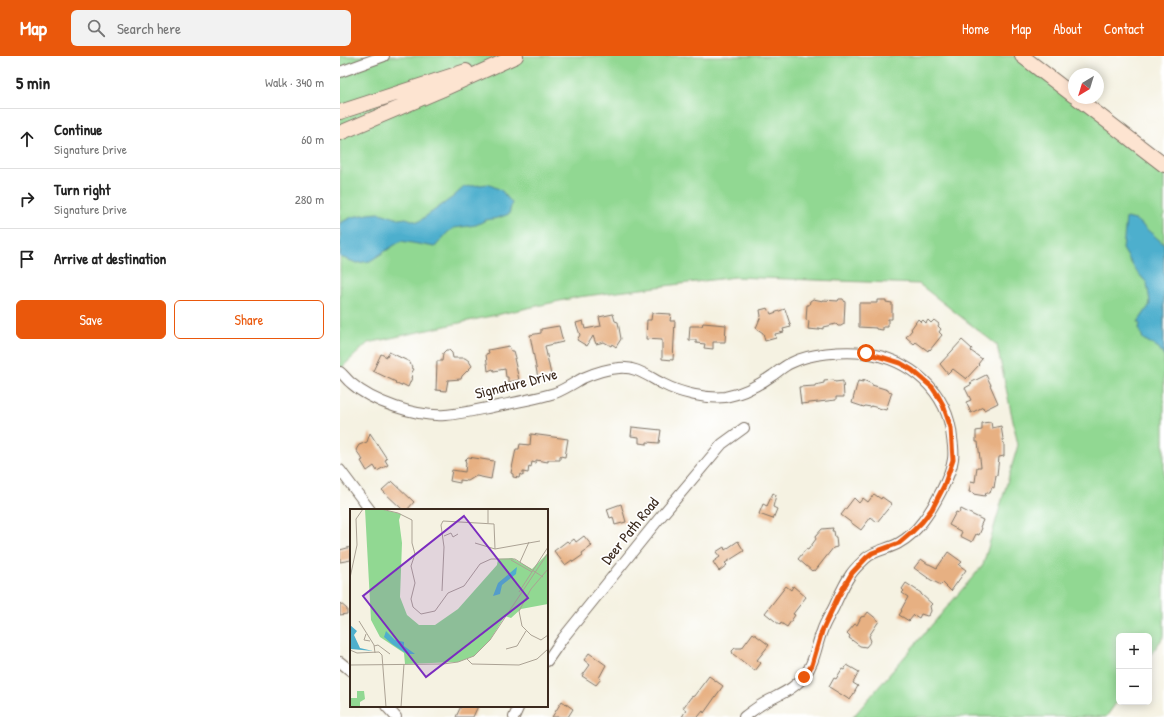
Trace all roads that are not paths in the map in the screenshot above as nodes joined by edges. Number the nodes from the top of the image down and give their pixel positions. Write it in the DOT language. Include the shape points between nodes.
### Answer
graph roads {
  1 [pos="384,56"];
  2 [pos="512,56"];
  3 [pos="516,56"];
  4 [pos="1022,56"];
  5 [pos="340,72"];
  6 [pos="1068,91"];
  7 [pos="1085,104"];
  8 [pos="340,112"];
  9 [pos="340,133"];
  10 [pos="1164,165"];
  11 [pos="340,372"];
  12 [pos="744,428"];
  13 [pos="340,470"];
  14 [pos="369,509"];
  15 [pos="548,659"];
  16 [pos="340,662"];
  17 [pos="350,670"];
  18 [pos="387,707"];
  19 [pos="519,707"];
  20 [pos="396,717"];
  21 [pos="514,717"];
  22 [pos="744,717"];
  1 -- 5 [label="street"];
  2 -- 8 [label="main road"];
  3 -- 9 [label="main road"];
  4 -- 6 [label="main road"];
  7 -- 10 [label="main road"];
  11 -- 22 [label="street, Signature Drive" via="375,399 402,409 445,415 510,404 556,392 587,376 619,368 630,368 644,373 675,390 713,397 743,392 791,362 831,353 861,353 881,357 900,363 922,378 932,387 943,405 951,428 953,450 950,470 932,509 899,543 872,553 852,573 822,631 812,665 798,683"];
  12 -- 15 [label="street, Deer Path Road" via="722,444 562,638"];
  13 -- 14 [label="street"];
  16 -- 17 [label="street"];
  18 -- 20 [label="street"];
  19 -- 21 [label="street"];
}
